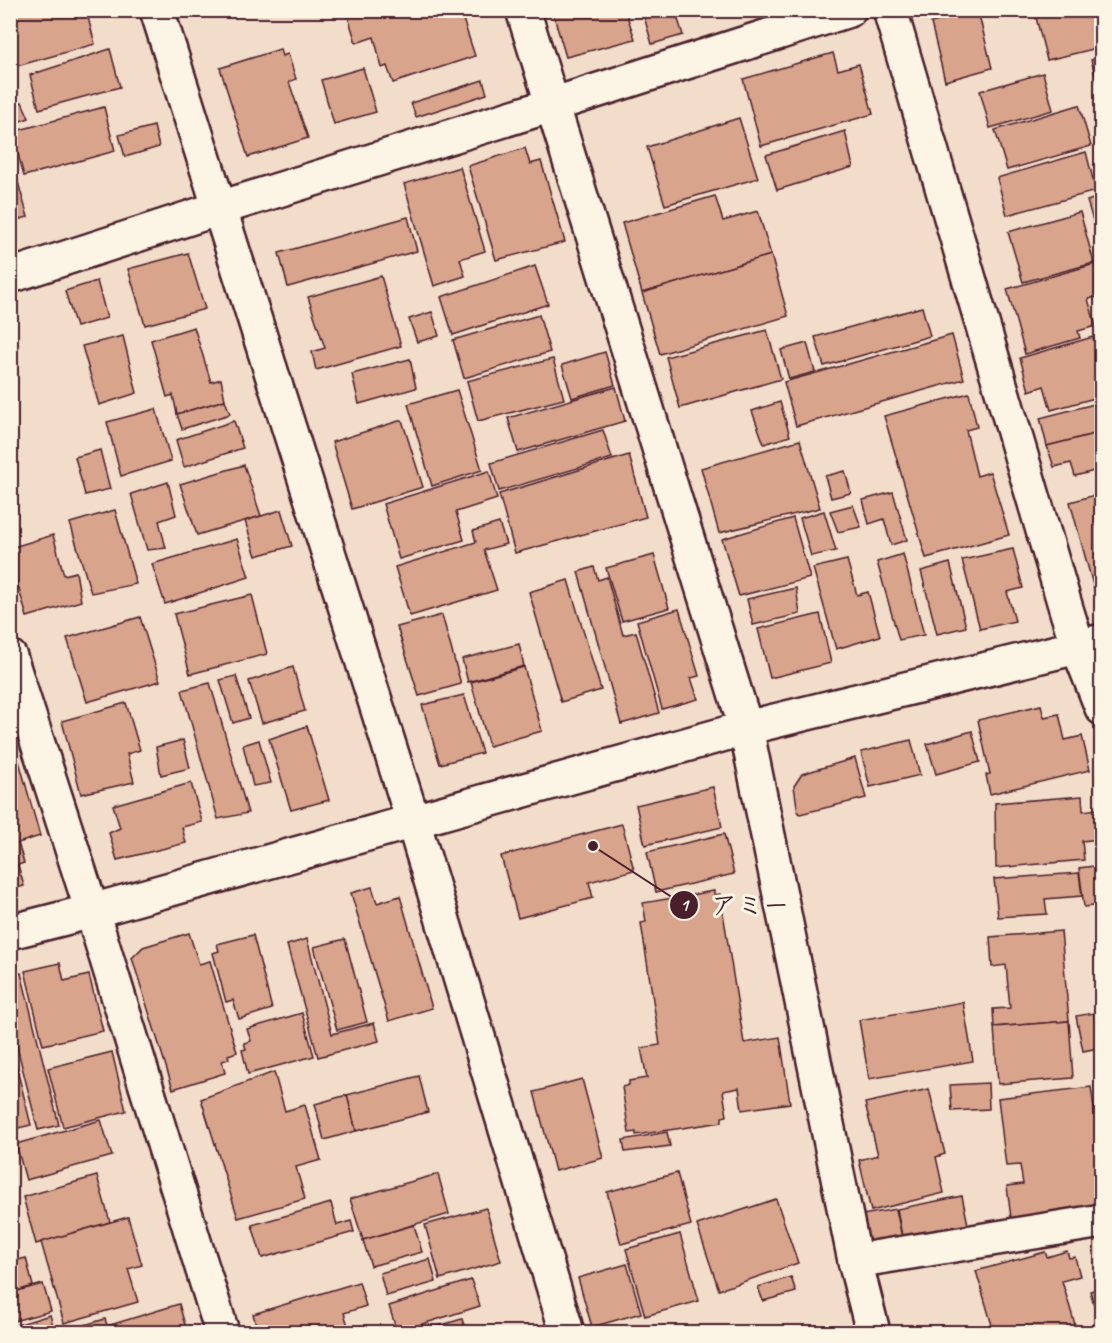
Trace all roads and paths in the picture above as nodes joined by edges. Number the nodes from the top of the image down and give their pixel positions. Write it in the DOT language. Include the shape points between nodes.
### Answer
graph roads {
  1 [pos="157,10"];
  2 [pos="523,10"];
  3 [pos="849,10"];
  4 [pos="890,10"];
  5 [pos="552,105"];
  6 [pos="220,208"];
  7 [pos="10,276"];
  8 [pos="1090,644"];
  9 [pos="10,657"];
  10 [pos="1101,708"];
  11 [pos="746,728"];
  12 [pos="413,821"];
  13 [pos="92,911"];
  14 [pos="10,932"];
  15 [pos="1101,1221"];
  16 [pos="855,1261"];
  17 [pos="222,1332"];
  18 [pos="567,1332"];
  19 [pos="873,1332"];
  1 -- 6 [label="street"];
  2 -- 5 [label="street"];
  3 -- 5 [label="street"];
  4 -- 8 [label="street"];
  5 -- 6 [label="street"];
  5 -- 11 [label="street"];
  6 -- 7 [label="street"];
  6 -- 12 [label="street"];
  8 -- 10 [label="street"];
  8 -- 11 [label="street"];
  9 -- 13 [label="street"];
  11 -- 12 [label="street"];
  11 -- 16 [label="street"];
  12 -- 13 [label="street"];
  12 -- 18 [label="street"];
  13 -- 14 [label="street"];
  13 -- 17 [label="street"];
  15 -- 16 [label="street"];
  16 -- 19 [label="street"];
}
